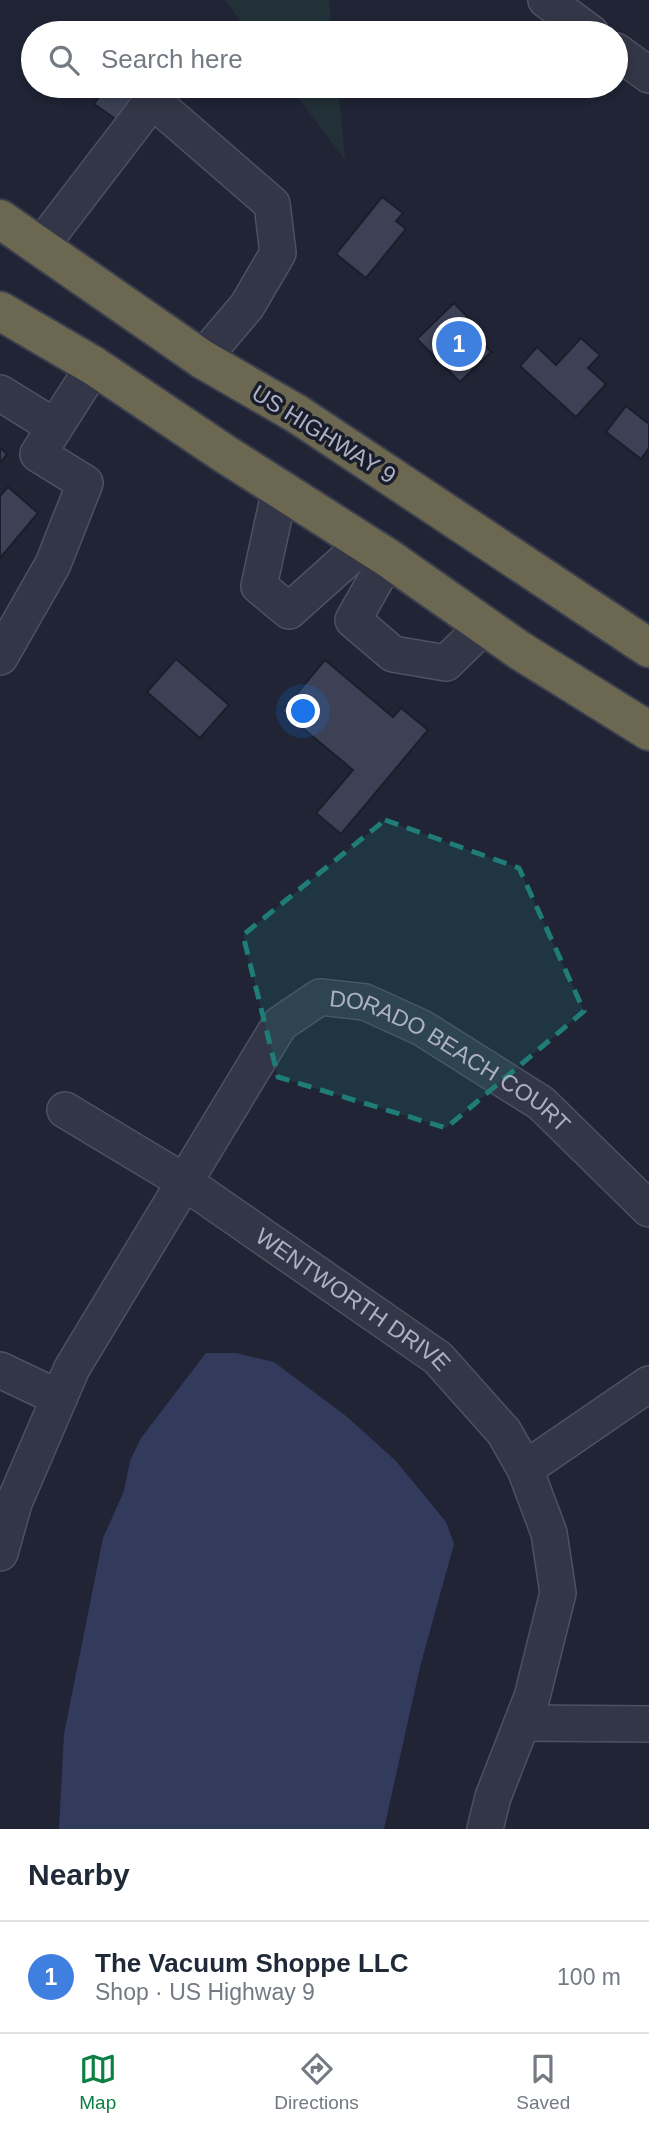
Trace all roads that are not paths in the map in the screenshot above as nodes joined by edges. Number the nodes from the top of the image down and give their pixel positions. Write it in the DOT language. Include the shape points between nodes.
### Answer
graph roads {
  1 [pos="546,0"];
  2 [pos="575,21"];
  3 [pos="628,60"];
  4 [pos="649,75"];
  5 [pos="0,219"];
  6 [pos="40,247"];
  7 [pos="1,316"];
  8 [pos="202,359"];
  9 [pos="94,366"];
  10 [pos="0,393"];
  11 [pos="55,427"];
  12 [pos="280,489"];
  13 [pos="376,550"];
  14 [pos="484,625"];
  15 [pos="649,648"];
  16 [pos="0,657"];
  17 [pos="649,731"];
  18 [pos="65,1110"];
  19 [pos="183,1181"];
  20 [pos="649,1209"];
  21 [pos="0,1370"];
  22 [pos="649,1384"];
  23 [pos="59,1398"];
  24 [pos="525,1469"];
  25 [pos="0,1553"];
  26 [pos="522,1723"];
  27 [pos="649,1724"];
  28 [pos="485,1829"];
  1 -- 2 [label="street"];
  3 -- 4 [label="street"];
  5 -- 6 [label="highway, US HIGHWAY 9"];
  6 -- 8 [label="highway, US HIGHWAY 9"];
  6 -- 8 [label="street" via="145,110 160,107 272,204 278,253 247,306"];
  7 -- 9 [label="highway"];
  8 -- 15 [label="highway, US HIGHWAY 9" via="297,415"];
  9 -- 11 [label="street"];
  9 -- 12 [label="highway"];
  10 -- 11 [label="street"];
  11 -- 16 [label="street" via="38,454 85,483 53,564"];
  12 -- 13 [label="highway"];
  12 -- 13 [label="street" via="259,586 289,611"];
  13 -- 14 [label="highway"];
  13 -- 14 [label="street" via="353,620 393,654 446,663"];
  14 -- 17 [label="highway"];
  18 -- 19 [label="street, WENTWORTH DRIVE"];
  19 -- 20 [label="street, DORADO BEACH COURT" via="280,1024 320,997 365,1002 422,1028 541,1103"];
  19 -- 23 [label="street" via="72,1368"];
  19 -- 24 [label="street, WENTWORTH DRIVE" via="438,1358 504,1432"];
  21 -- 23 [label="street"];
  22 -- 24 [label="street"];
  23 -- 25 [label="street" via="14,1503"];
  24 -- 26 [label="street, WENTWORTH DRIVE" via="549,1533 558,1593"];
  26 -- 27 [label="street"];
  26 -- 28 [label="street, WENTWORTH DRIVE"];
}
